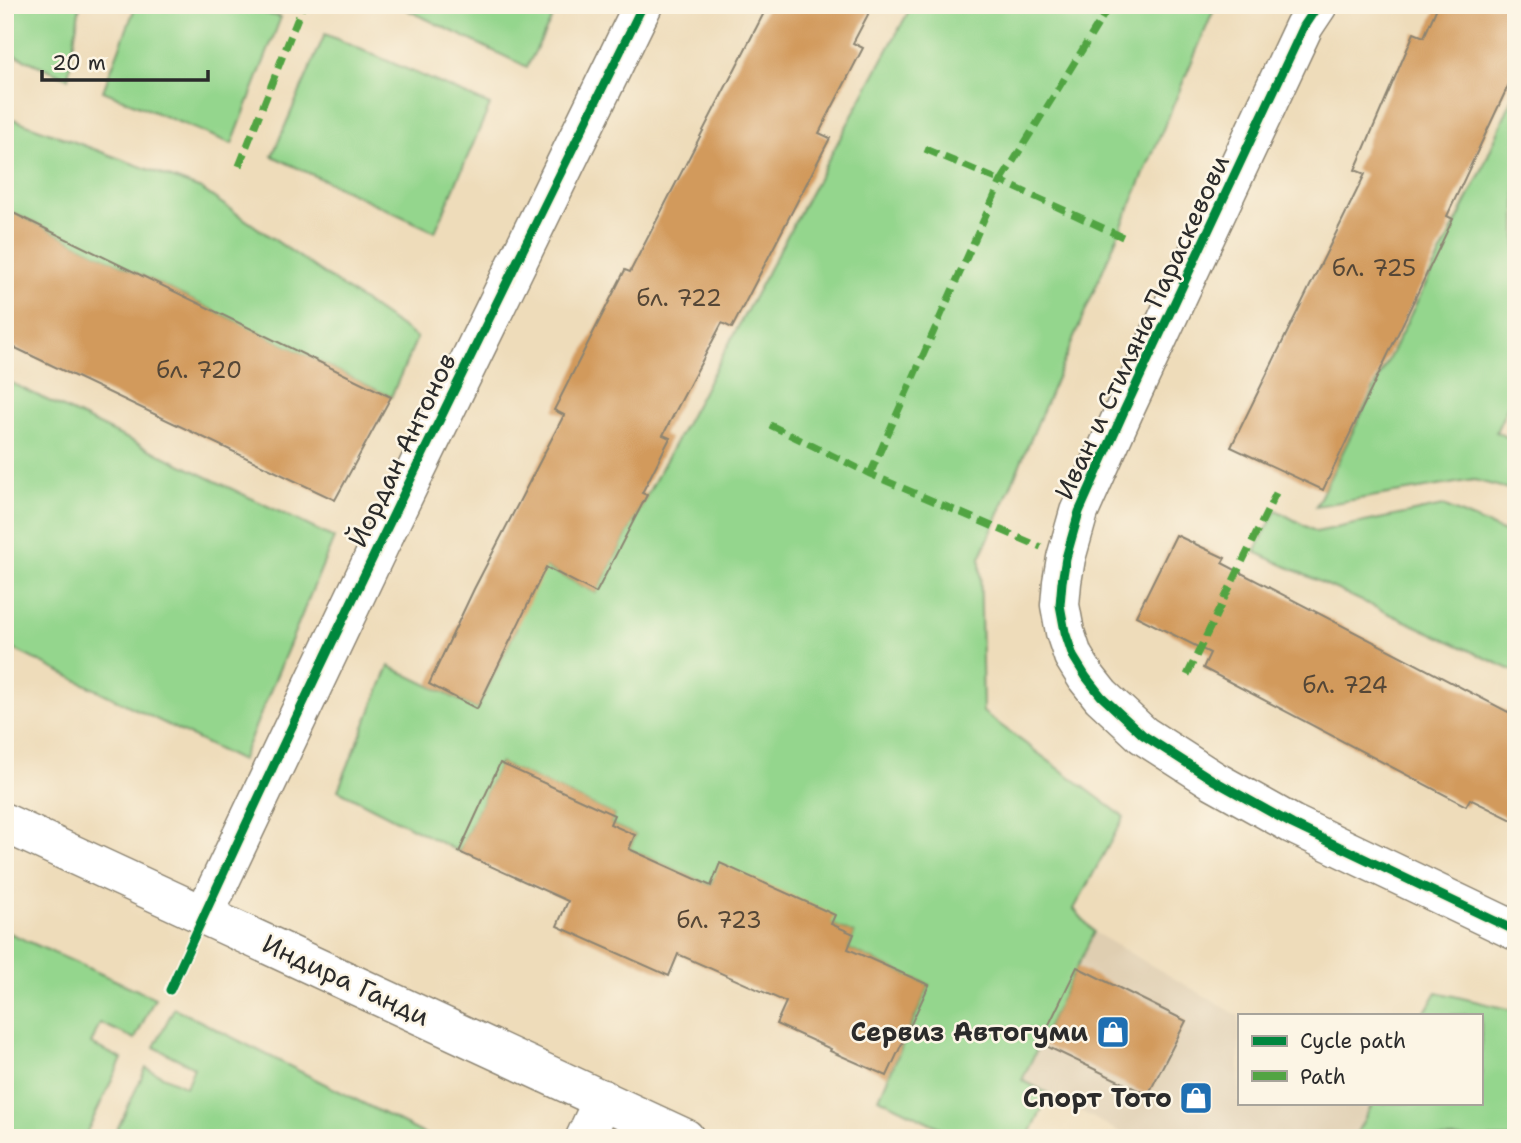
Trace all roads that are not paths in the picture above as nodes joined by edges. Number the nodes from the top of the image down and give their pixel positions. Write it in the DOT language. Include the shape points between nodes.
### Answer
graph roads {
  1 [pos="643,5"];
  2 [pos="1318,5"];
  3 [pos="5,823"];
  4 [pos="204,915"];
  5 [pos="1516,931"];
  6 [pos="604,1099"];
  7 [pos="585,1138"];
  8 [pos="685,1138"];
  1 -- 4 [label="street, Йордан Антонов"];
  2 -- 5 [label="street, Иван и Стиляна Параскевови" via="1304,26 1079,512 1062,582 1065,632 1073,656 1094,686 1143,735 1292,824"];
  3 -- 4 [label="street, Индира Ганди"];
  4 -- 6 [label="street, Индира Ганди"];
  6 -- 7 [label="street"];
  6 -- 8 [label="street, Индира Ганди"];
}
